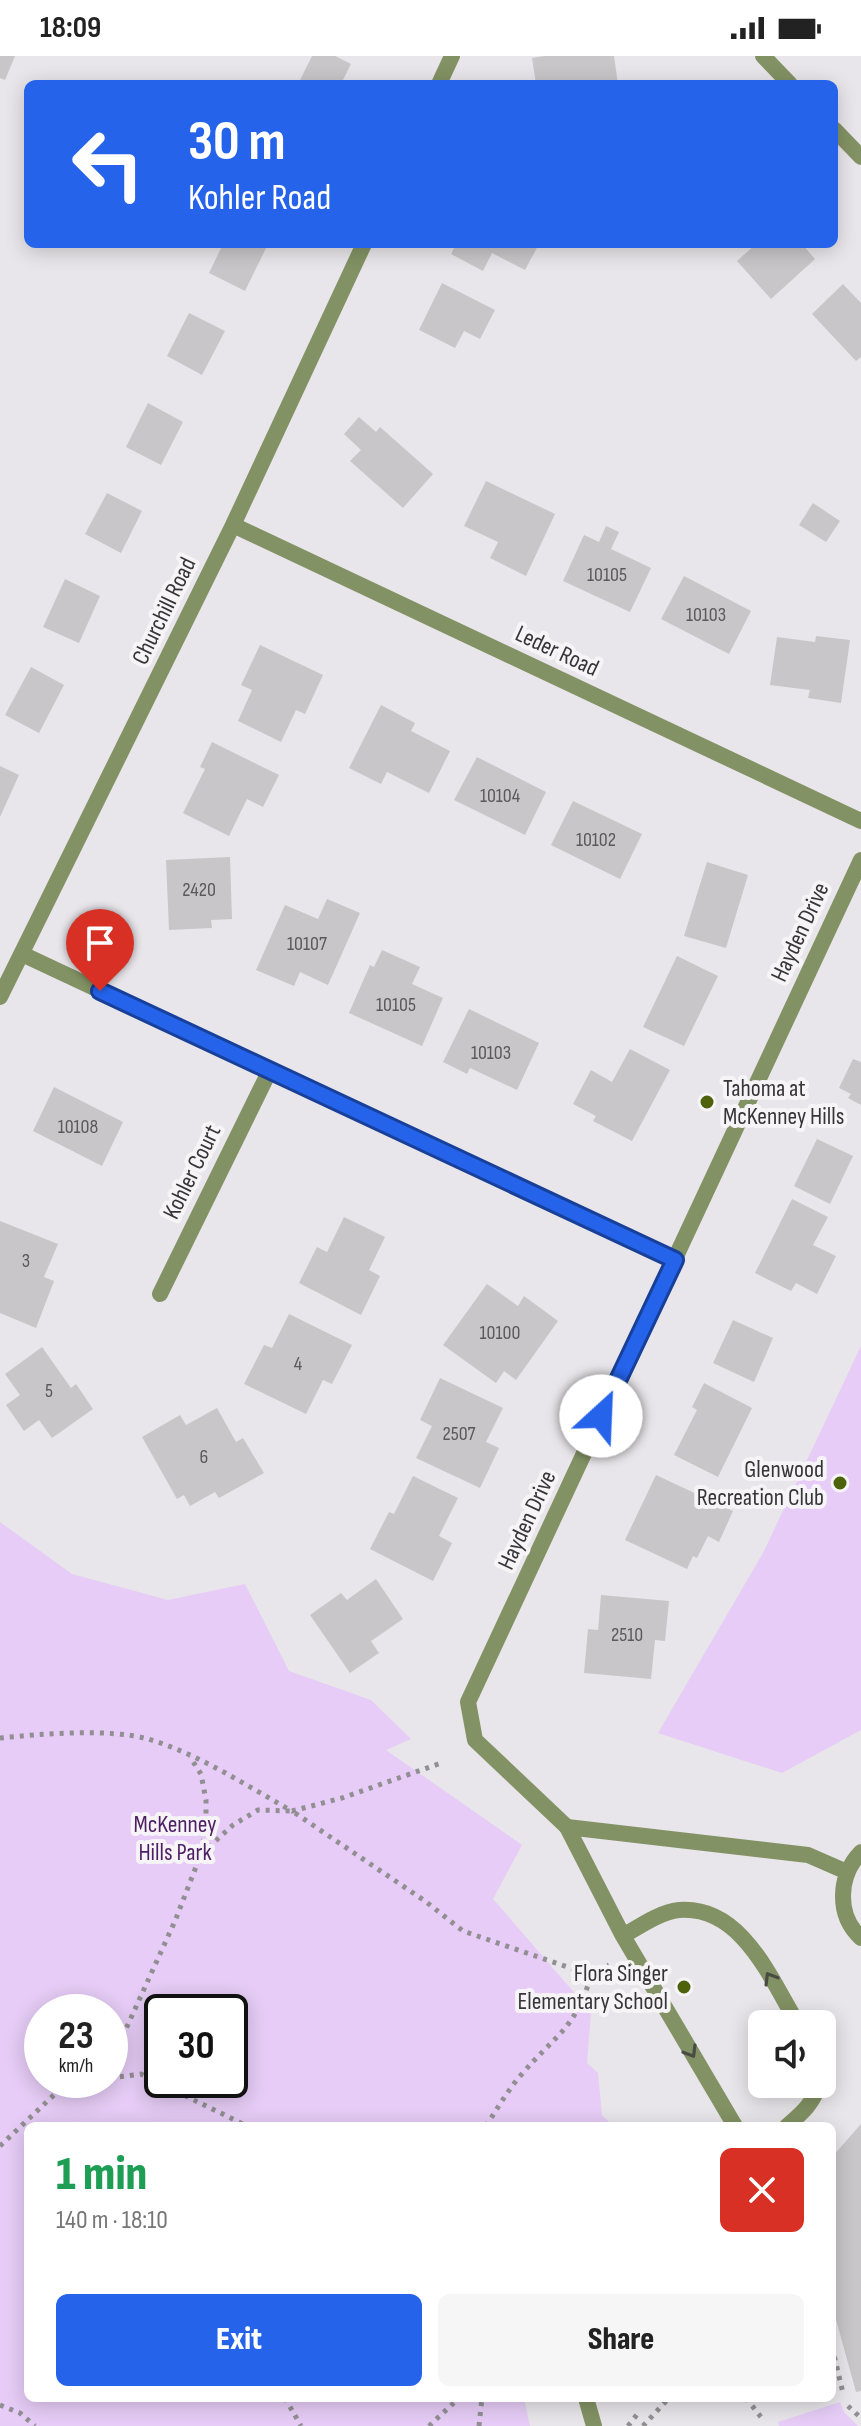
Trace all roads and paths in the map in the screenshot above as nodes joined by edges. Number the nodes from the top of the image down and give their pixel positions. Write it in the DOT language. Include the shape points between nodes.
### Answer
graph roads {
  1 [pos="452,56"];
  2 [pos="763,56"];
  3 [pos="441,80"];
  4 [pos="786,80"];
  5 [pos="838,133"];
  6 [pos="861,157"];
  7 [pos="362,248"];
  8 [pos="233,525"];
  9 [pos="861,821"];
  10 [pos="861,860"];
  11 [pos="22,954"];
  12 [pos="0,997"];
  13 [pos="269,1072"];
  14 [pos="675,1260"];
  15 [pos="160,1294"];
  16 [pos="0,1738"];
  17 [pos="188,1754"];
  18 [pos="444,1762"];
  19 [pos="292,1811"];
  20 [pos="567,1827"];
  21 [pos="861,1852"];
  22 [pos="201,1854"];
  23 [pos="847,1872"];
  24 [pos="623,1936"];
  25 [pos="861,1938"];
  26 [pos="616,1962"];
  27 [pos="591,1975"];
  28 [pos="789,2010"];
  29 [pos="128,2024"];
  30 [pos="128,2076"];
  31 [pos="51,2098"];
  32 [pos="815,2098"];
  33 [pos="25,2122"];
  34 [pos="239,2122"];
  35 [pos="489,2122"];
  36 [pos="733,2122"];
  37 [pos="792,2122"];
  38 [pos="24,2123"];
  39 [pos="0,2146"];
  40 [pos="836,2364"];
  41 [pos="843,2393"];
  42 [pos="287,2402"];
  43 [pos="455,2402"];
  44 [pos="482,2402"];
  45 [pos="587,2402"];
  46 [pos="665,2402"];
  47 [pos="749,2402"];
  48 [pos="0,2405"];
  49 [pos="848,2406"];
  50 [pos="639,2412"];
  51 [pos="761,2417"];
  52 [pos="861,2418"];
  53 [pos="35,2426"];
  54 [pos="301,2426"];
  55 [pos="429,2426"];
  56 [pos="479,2426"];
  57 [pos="594,2426"];
  58 [pos="628,2426"];
  59 [pos="643,2426"];
  1 -- 3 [label="street"];
  2 -- 4 [label="street"];
  5 -- 6 [label="street"];
  7 -- 8 [label="street, Churchill Road"];
  8 -- 9 [label="street, Leder Road"];
  8 -- 11 [label="street, Churchill Road"];
  10 -- 14 [label="street, Hayden Drive"];
  11 -- 12 [label="street, Churchill Road"];
  11 -- 13 [label="street"];
  13 -- 14 [label="street"];
  13 -- 15 [label="street, Kohler Court"];
  14 -- 20 [label="street, Hayden Drive" via="468,1702 475,1740"];
  16 -- 17 [label="path" via="118,1734"];
  17 -- 19 [label="path"];
  17 -- 22 [label="path" via="201,1774 206,1800"];
  18 -- 19 [label="path"];
  19 -- 22 [label="path" via="258,1810"];
  19 -- 27 [label="path" via="463,1931"];
  20 -- 23 [label="street" via="808,1855"];
  20 -- 24 [label="street, Hayden Drive"];
  21 -- 23 [label="street"];
  22 -- 29 [label="path"];
  23 -- 25 [label="street" via="842,1892 845,1913"];
  28 -- 24 [label="street, one-way" via="741,1934 722,1920 678,1910"];
  24 -- 36 [label="street, Hayden Drive, one-way"];
  26 -- 27 [label="path"];
  27 -- 35 [label="path" via="569,2026 521,2074"];
  30 -- 34 [label="path" via="141,2074"];
  31 -- 33 [label="path"];
  32 -- 37 [label="street"];
  38 -- 39 [label="path"];
  40 -- 41 [label="path"];
  42 -- 54 [label="path"];
  43 -- 55 [label="path"];
  44 -- 56 [label="path"];
  45 -- 57 [label="street"];
  46 -- 59 [label="path"];
  47 -- 51 [label="path"];
  48 -- 53 [label="path"];
  49 -- 52 [label="path"];
  50 -- 58 [label="path"];
}
